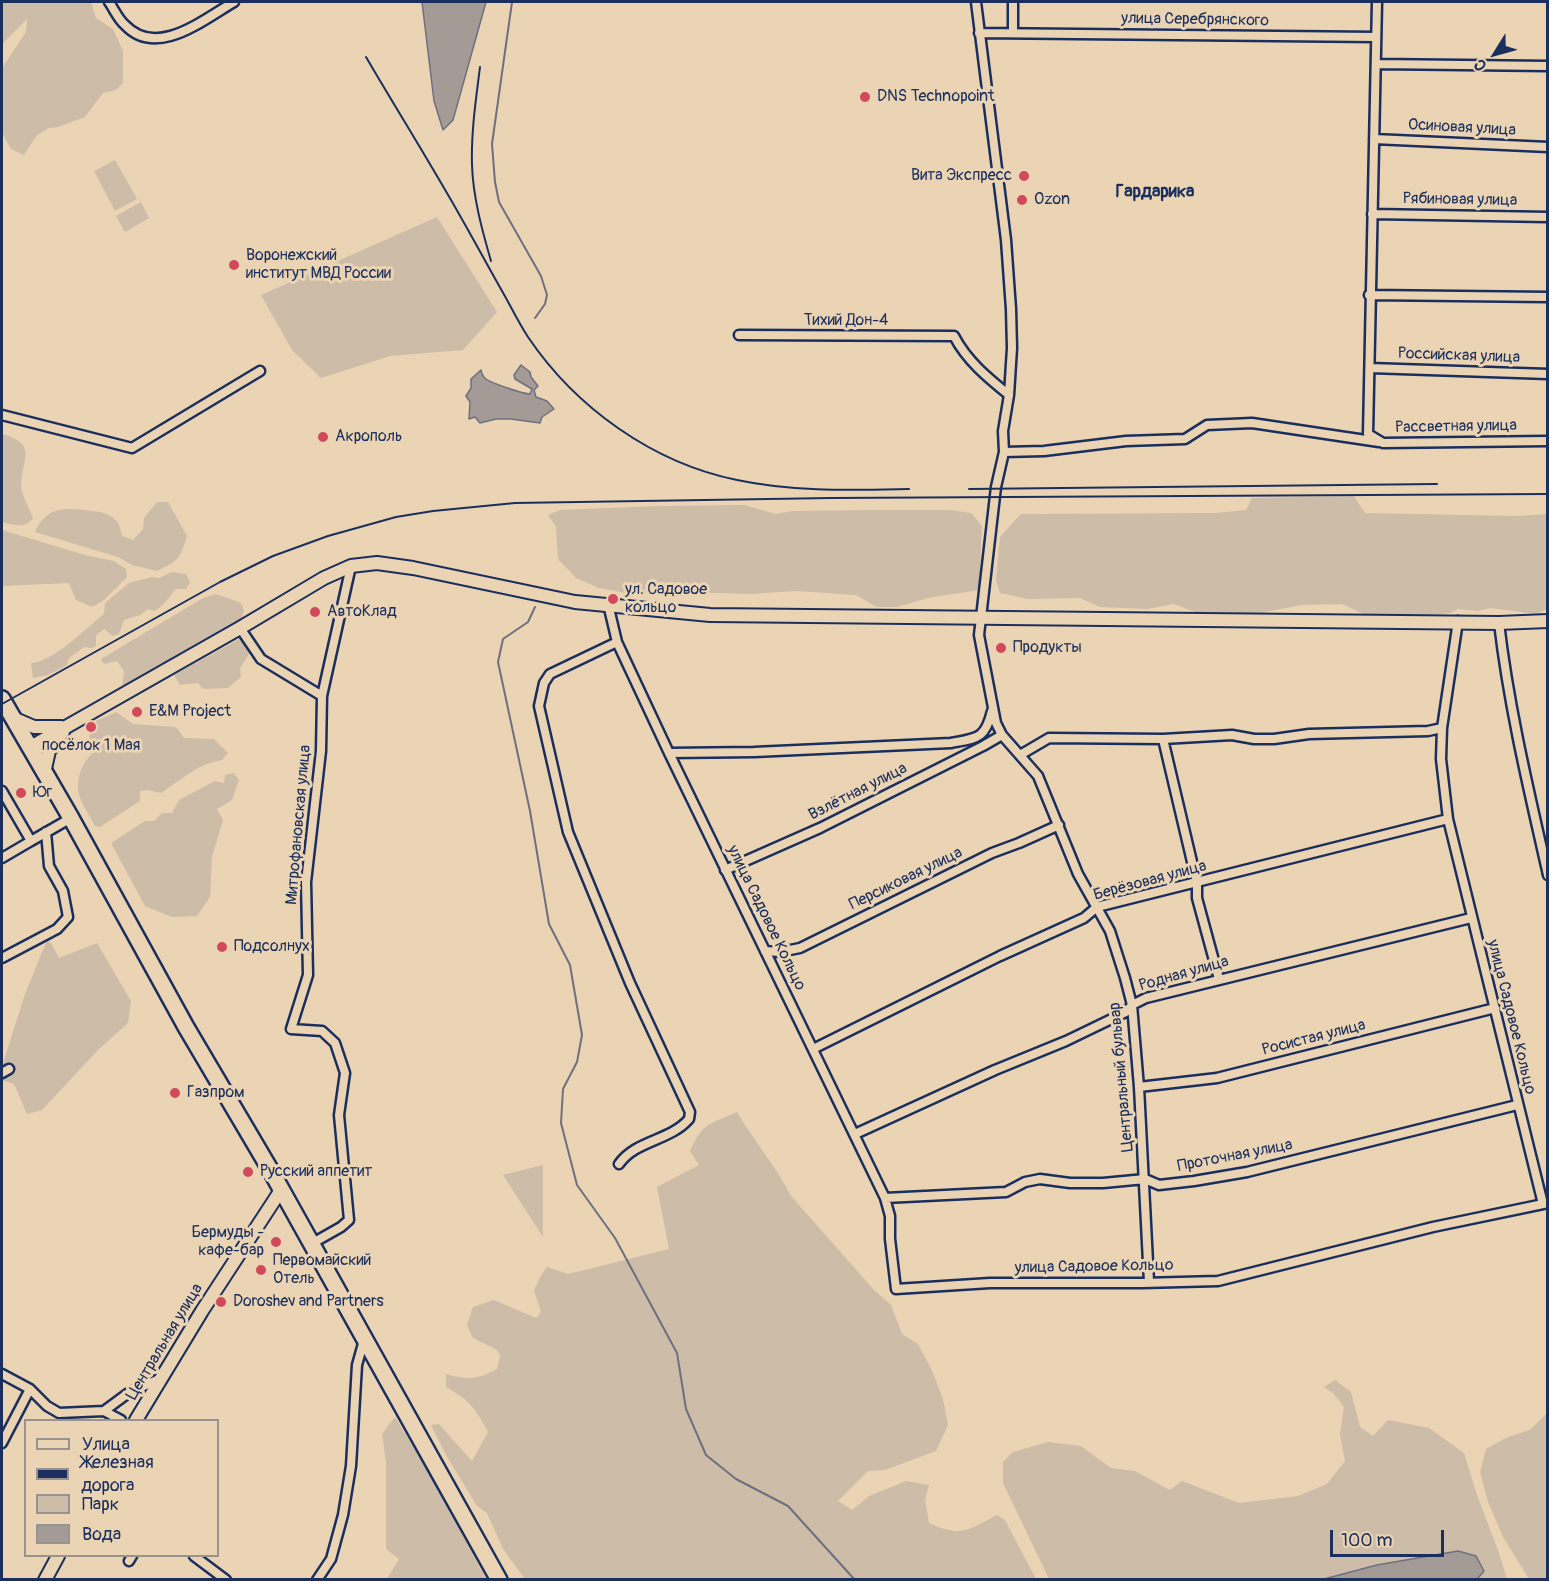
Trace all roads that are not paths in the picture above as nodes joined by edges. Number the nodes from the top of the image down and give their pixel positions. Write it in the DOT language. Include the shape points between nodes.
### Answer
graph roads {
  1 [pos="109,2"];
  2 [pos="234,2"];
  3 [pos="976,2"];
  4 [pos="1013,2"];
  5 [pos="1377,2"];
  6 [pos="1013,32"];
  7 [pos="979,33"];
  8 [pos="1376,37"];
  9 [pos="1377,64"];
  10 [pos="1548,66"];
  11 [pos="1374,139"];
  12 [pos="1548,147"];
  13 [pos="1372,214"];
  14 [pos="1548,217"];
  15 [pos="1369,295"];
  16 [pos="1548,297"];
  17 [pos="739,335"];
  18 [pos="1370,368"];
  19 [pos="260,370"];
  20 [pos="1548,374"];
  21 [pos="1008,395"];
  22 [pos="2,415"];
  23 [pos="1548,441"];
  24 [pos="1383,442"];
  25 [pos="1005,452"];
  26 [pos="351,566"];
  27 [pos="608,604"];
  28 [pos="981,617"];
  29 [pos="1458,621"];
  30 [pos="1548,621"];
  31 [pos="1499,623"];
  32 [pos="240,628"];
  33 [pos="617,642"];
  34 [pos="322,696"];
  35 [pos="2,699"];
  36 [pos="993,707"];
  37 [pos="13,718"];
  38 [pos="68,726"];
  39 [pos="1442,728"];
  40 [pos="1002,735"];
  41 [pos="1162,739"];
  42 [pos="29,748"];
  43 [pos="669,753"];
  44 [pos="1020,755"];
  45 [pos="44,773"];
  46 [pos="2,791"];
  47 [pos="71,818"];
  48 [pos="1448,819"];
  49 [pos="1059,825"];
  50 [pos="46,832"];
  51 [pos="31,841"];
  52 [pos="2,858"];
  53 [pos="725,870"];
  54 [pos="1548,875"];
  55 [pos="1197,883"];
  56 [pos="1097,907"];
  57 [pos="1471,918"];
  58 [pos="765,951"];
  59 [pos="2,958"];
  60 [pos="1219,980"];
  61 [pos="1132,1005"];
  62 [pos="1495,1008"];
  63 [pos="813,1049"];
  64 [pos="1139,1087"];
  65 [pos="1517,1105"];
  66 [pos="855,1134"];
  67 [pos="620,1164"];
  68 [pos="1145,1179"];
  69 [pos="281,1190"];
  70 [pos="885,1198"];
  71 [pos="1545,1203"];
  72 [pos="311,1244"];
  73 [pos="1149,1282"];
  74 [pos="364,1339"];
  75 [pos="2,1374"];
  76 [pos="164,1376"];
  77 [pos="30,1389"];
  78 [pos="104,1411"];
  79 [pos="119,1419"];
  80 [pos="137,1419"];
  81 [pos="2,1443"];
  82 [pos="437,1465"];
  83 [pos="57,1557"];
  84 [pos="195,1557"];
  85 [pos="45,1580"];
  86 [pos="226,1580"];
  87 [pos="317,1580"];
  88 [pos="499,1580"];
  89 [pos="511,1580"];
  1 -- 2 [label="street" via="134,34 165,39"];
  3 -- 7 [label="street, Центральный бульвар"];
  4 -- 6 [label="street"];
  5 -- 8 [label="street"];
  6 -- 7 [label="street, улица Серебрянского"];
  6 -- 8 [label="street, улица Серебрянского"];
  7 -- 21 [label="street, Центральный бульвар" via="1006,240 1012,348"];
  8 -- 9 [label="street"];
  9 -- 10 [label="street"];
  9 -- 11 [label="street"];
  11 -- 12 [label="street, Осиновая улица"];
  11 -- 13 [label="street"];
  13 -- 14 [label="street, Рябиновая улица"];
  13 -- 15 [label="street"];
  15 -- 16 [label="street"];
  15 -- 18 [label="street"];
  17 -- 21 [label="street, Тихий Дон-4" via="954,336 961,350"];
  18 -- 20 [label="street, Российская улица"];
  18 -- 24 [label="street, Рассветная улица" via="1368,434"];
  19 -- 22 [label="street" via="132,448"];
  21 -- 25 [label="street, Центральный бульвар" via="1003,431"];
  23 -- 24 [label="street, Рассветная улица"];
  24 -- 25 [label="street" via="1252,423 1207,425 1185,439"];
  25 -- 28 [label="street, Центральный бульвар" via="996,487"];
  26 -- 27 [label="street" via="376,563 413,568 575,602"];
  26 -- 32 [label="street"];
  26 -- 34 [label="street, Митрофановская улица"];
  27 -- 28 [label="street" via="710,615"];
  27 -- 33 [label="street, улица Садовое Кольцо"];
  28 -- 29 [label="street"];
  28 -- 36 [label="street, Центральный бульвар" via="979,635"];
  29 -- 31 [label="street"];
  29 -- 39 [label="street, улица Садовое Кольцо"];
  30 -- 31 [label="street"];
  31 -- 54 [label="street" via="1520,755"];
  32 -- 34 [label="street" via="261,659"];
  32 -- 38 [label="street"];
  33 -- 43 [label="street, улица Садовое Кольцо"];
  33 -- 67 [label="street" via="550,674 539,706 568,832 630,983 690,1112 681,1128 638,1147"];
  34 -- 72 [label="street, Митрофановская улица" via="321,751 306,882 308,975 291,1029 322,1031 335,1043 345,1073 339,1115 349,1220"];
  35 -- 37 [label="highway"];
  36 -- 40 [label="street, Центральный бульвар"];
  36 -- 43 [label="street" via="984,733 951,743"];
  37 -- 38 [label="street" via="43,728"];
  37 -- 42 [label="highway"];
  38 -- 42 [label="street"];
  38 -- 45 [label="street" via="53,744"];
  39 -- 41 [label="street" via="1275,739 1232,735"];
  39 -- 48 [label="street, улица Садовое Кольцо" via="1441,759"];
  40 -- 44 [label="street, Центральный бульвар"];
  40 -- 53 [label="street, Взлётная улица" via="820,828"];
  41 -- 44 [label="street" via="1049,738"];
  41 -- 55 [label="street"];
  42 -- 45 [label="highway"];
  43 -- 53 [label="street, улица Садовое Кольцо"];
  44 -- 49 [label="street, Центральный бульвар" via="1038,776"];
  45 -- 47 [label="highway"];
  46 -- 51 [label="street"];
  47 -- 50 [label="street"];
  47 -- 69 [label="highway"];
  48 -- 55 [label="street, Берёзовая улица"];
  48 -- 57 [label="street, улица Садовое Кольцо"];
  49 -- 56 [label="street, Центральный бульвар" via="1078,874"];
  49 -- 58 [label="street, Персиковая улица" via="992,853 800,948"];
  50 -- 51 [label="street"];
  50 -- 59 [label="street" via="49,866 63,891 68,917 57,929"];
  51 -- 52 [label="street"];
  53 -- 58 [label="street, улица Садовое Кольцо"];
  55 -- 56 [label="street, Берёзовая улица"];
  55 -- 60 [label="street" via="1197,898"];
  56 -- 61 [label="street, Центральный бульвар" via="1110,931"];
  56 -- 63 [label="street, Берёзовая улица" via="1084,918"];
  57 -- 60 [label="street, Родная улица"];
  57 -- 62 [label="street, улица Садовое Кольцо"];
  58 -- 63 [label="street, улица Садовое Кольцо"];
  60 -- 61 [label="street, Родная улица"];
  61 -- 64 [label="street, Центральный бульвар"];
  61 -- 66 [label="street, Родная улица" via="1126,1012 1066,1041"];
  62 -- 64 [label="street, Росистая улица" via="1217,1078"];
  62 -- 65 [label="street, улица Садовое Кольцо"];
  63 -- 66 [label="street, улица Садовое Кольцо"];
  64 -- 68 [label="street, Центральный бульвар"];
  65 -- 68 [label="street, Проточная улица" via="1248,1172 1159,1185"];
  65 -- 71 [label="street, улица Садовое Кольцо"];
  66 -- 70 [label="street, улица Садовое Кольцо"];
  68 -- 70 [label="street, Проточная улица" via="1070,1183 1040,1179 1005,1191"];
  68 -- 73 [label="street, Центральный бульвар"];
  69 -- 72 [label="highway"];
  69 -- 76 [label="street, Центральная улица"];
  70 -- 73 [label="street, улица Садовое Кольцо" via="896,1289 990,1283"];
  71 -- 73 [label="street, улица Садовое Кольцо" via="1218,1281"];
  72 -- 74 [label="highway"];
  74 -- 82 [label="highway"];
  74 -- 87 [label="street" via="357,1365 351,1466 343,1515 331,1559"];
  75 -- 77 [label="street"];
  76 -- 78 [label="street" via="127,1394"];
  76 -- 80 [label="street, Центральная улица"];
  77 -- 78 [label="street" via="59,1413"];
  77 -- 81 [label="street"];
  78 -- 79 [label="street"];
  82 -- 88 [label="highway"];
  82 -- 89 [label="highway"];
  83 -- 85 [label="street"];
  84 -- 86 [label="street"];
}
